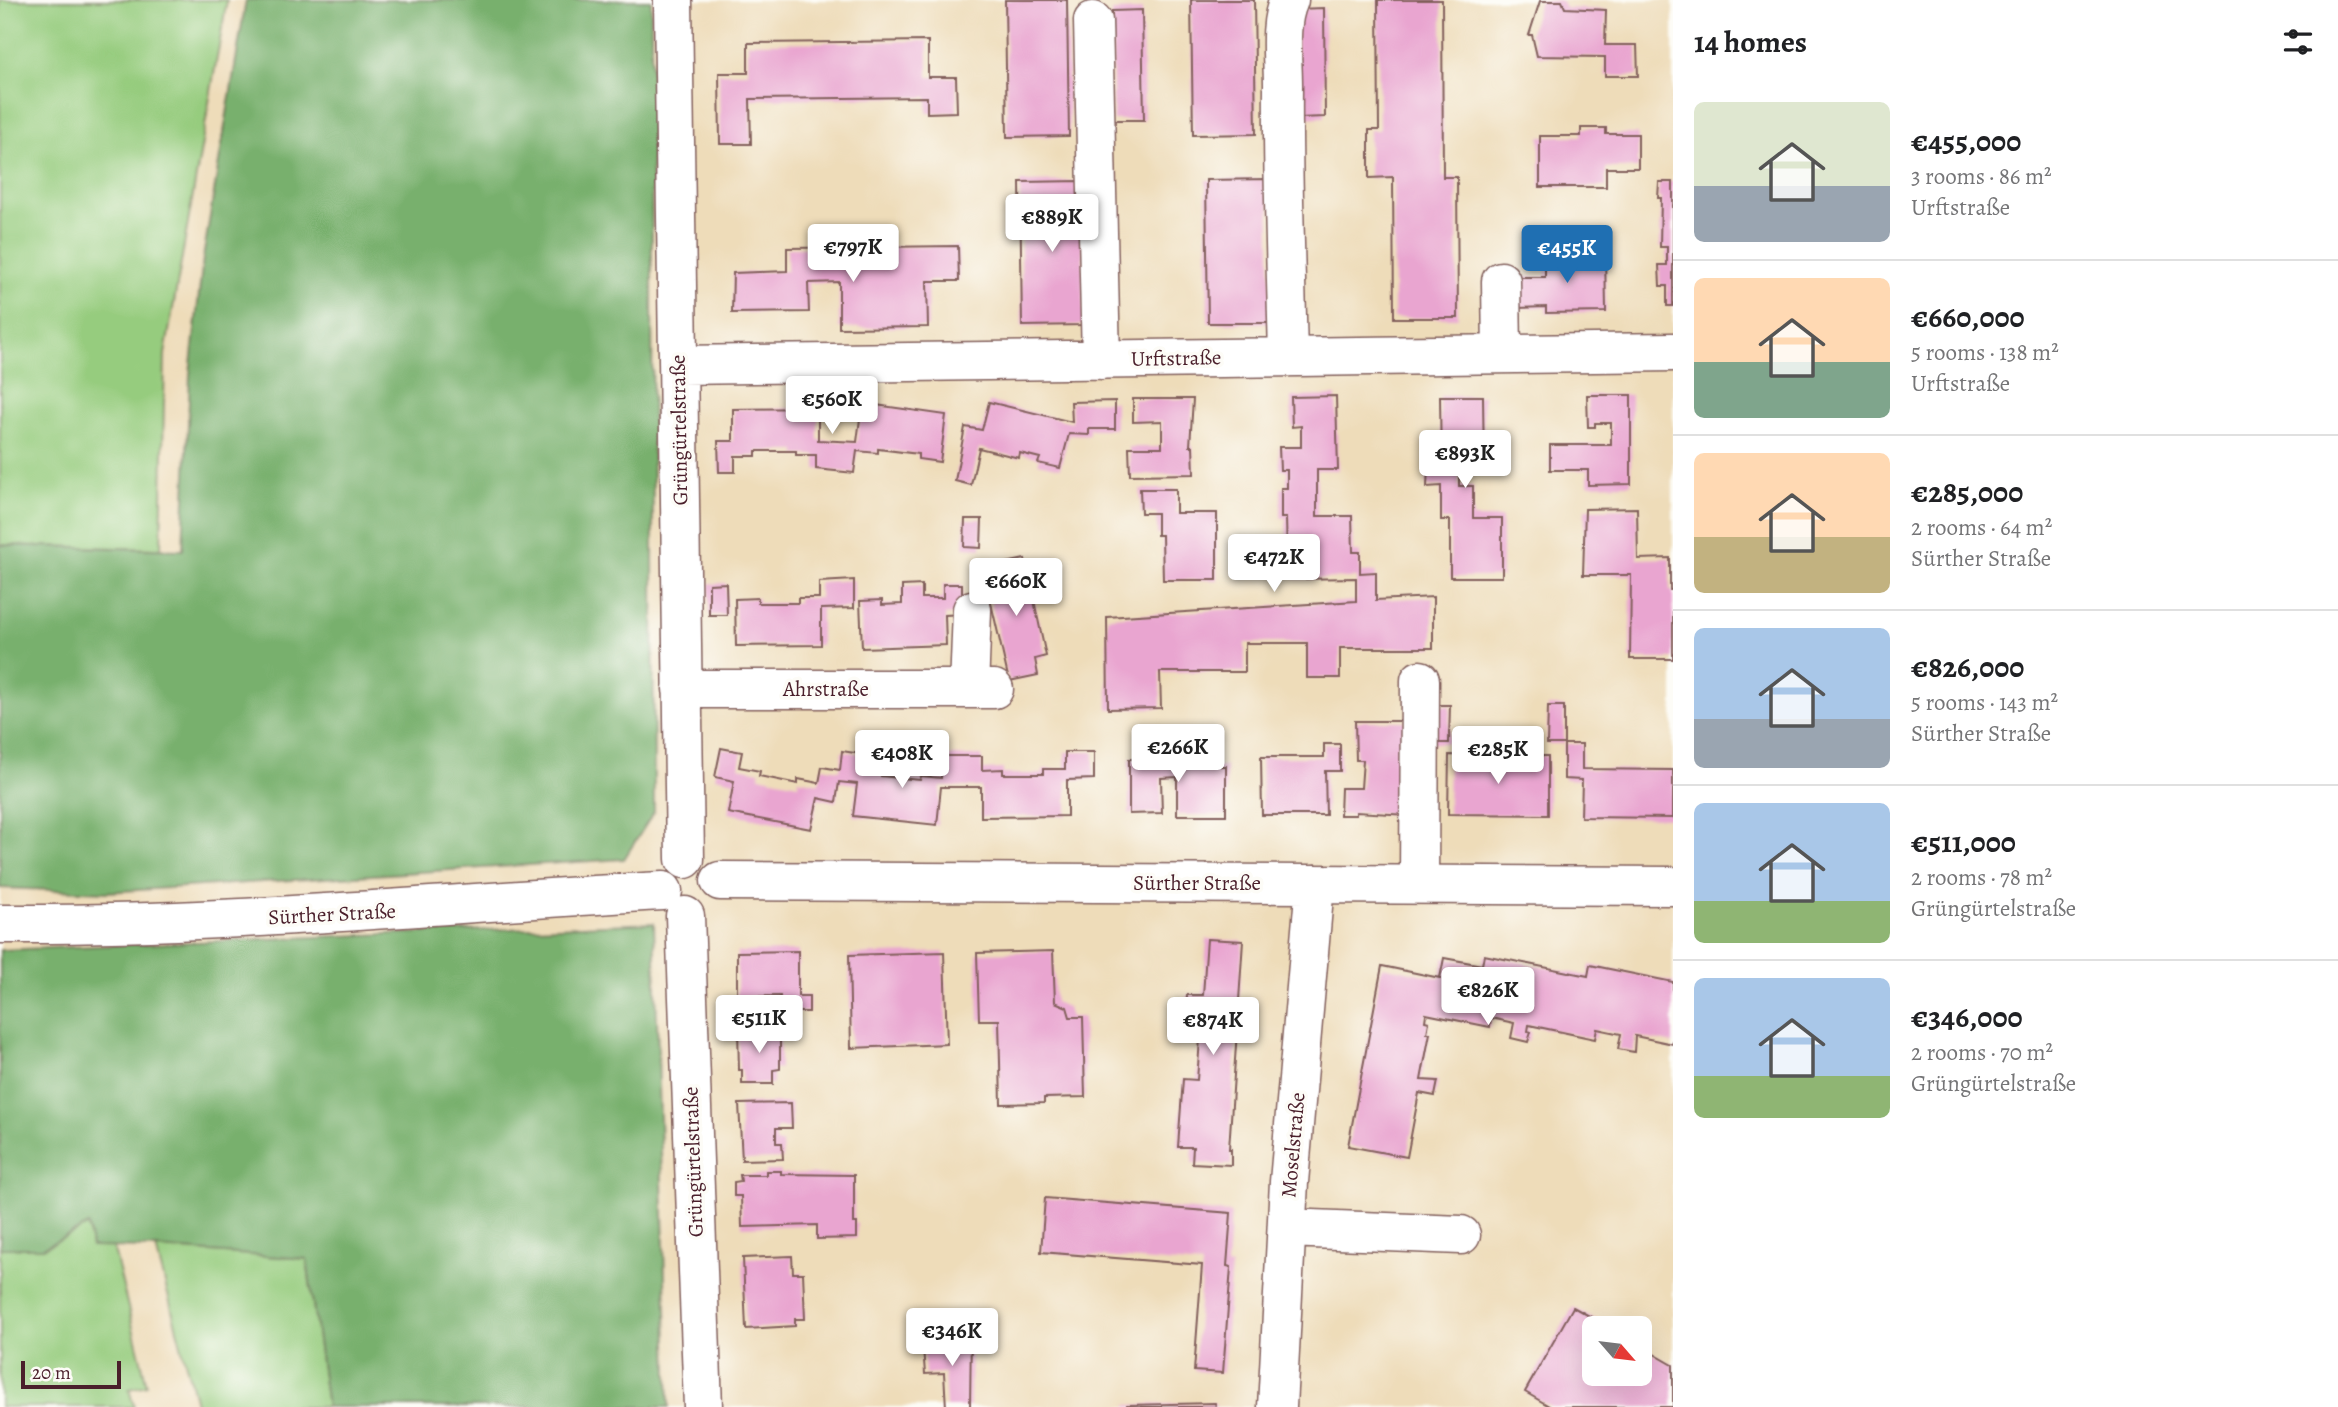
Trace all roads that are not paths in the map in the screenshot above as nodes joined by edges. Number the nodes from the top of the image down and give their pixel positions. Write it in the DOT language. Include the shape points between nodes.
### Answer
graph roads {
  1 [pos="673,0"];
  2 [pos="1289,0"];
  3 [pos="1093,21"];
  4 [pos="1501,281"];
  5 [pos="1673,352"];
  6 [pos="1502,354"];
  7 [pos="1288,357"];
  8 [pos="1101,360"];
  9 [pos="679,365"];
  10 [pos="972,610"];
  11 [pos="1420,680"];
  12 [pos="682,689"];
  13 [pos="685,859"];
  14 [pos="720,881"];
  15 [pos="1315,884"];
  16 [pos="1419,884"];
  17 [pos="1673,886"];
  18 [pos="674,904"];
  19 [pos="0,924"];
  20 [pos="1287,1227"];
  21 [pos="1461,1235"];
  22 [pos="703,1407"];
  23 [pos="1277,1407"];
  1 -- 9 [label="street, Grüngürtelstraße"];
  2 -- 7 [label="street" via="1283,35 1282,110"];
  3 -- 8 [label="street"];
  4 -- 6 [label="street"];
  5 -- 6 [label="street, Urftstraße"];
  6 -- 7 [label="street, Urftstraße"];
  7 -- 8 [label="street, Urftstraße"];
  8 -- 9 [label="street, Urftstraße"];
  9 -- 12 [label="street, Grüngürtelstraße"];
  10 -- 12 [label="street, Ahrstraße" via="982,689"];
  11 -- 16 [label="street"];
  12 -- 13 [label="street, Grüngürtelstraße"];
  13 -- 14 [label="street" via="700,860 713,868"];
  13 -- 18 [label="street" via="668,871 664,881"];
  14 -- 15 [label="street, Sürther Straße"];
  14 -- 18 [label="street, Sürther Straße" via="720,895 712,908 700,915"];
  15 -- 16 [label="street, Sürther Straße"];
  15 -- 20 [label="street, Moselstraße"];
  16 -- 17 [label="street, Sürther Straße"];
  18 -- 19 [label="street, Sürther Straße" via="399,910 163,923"];
  18 -- 22 [label="street, Grüngürtelstraße"];
  20 -- 21 [label="street"];
  20 -- 23 [label="street, Moselstraße"];
}
